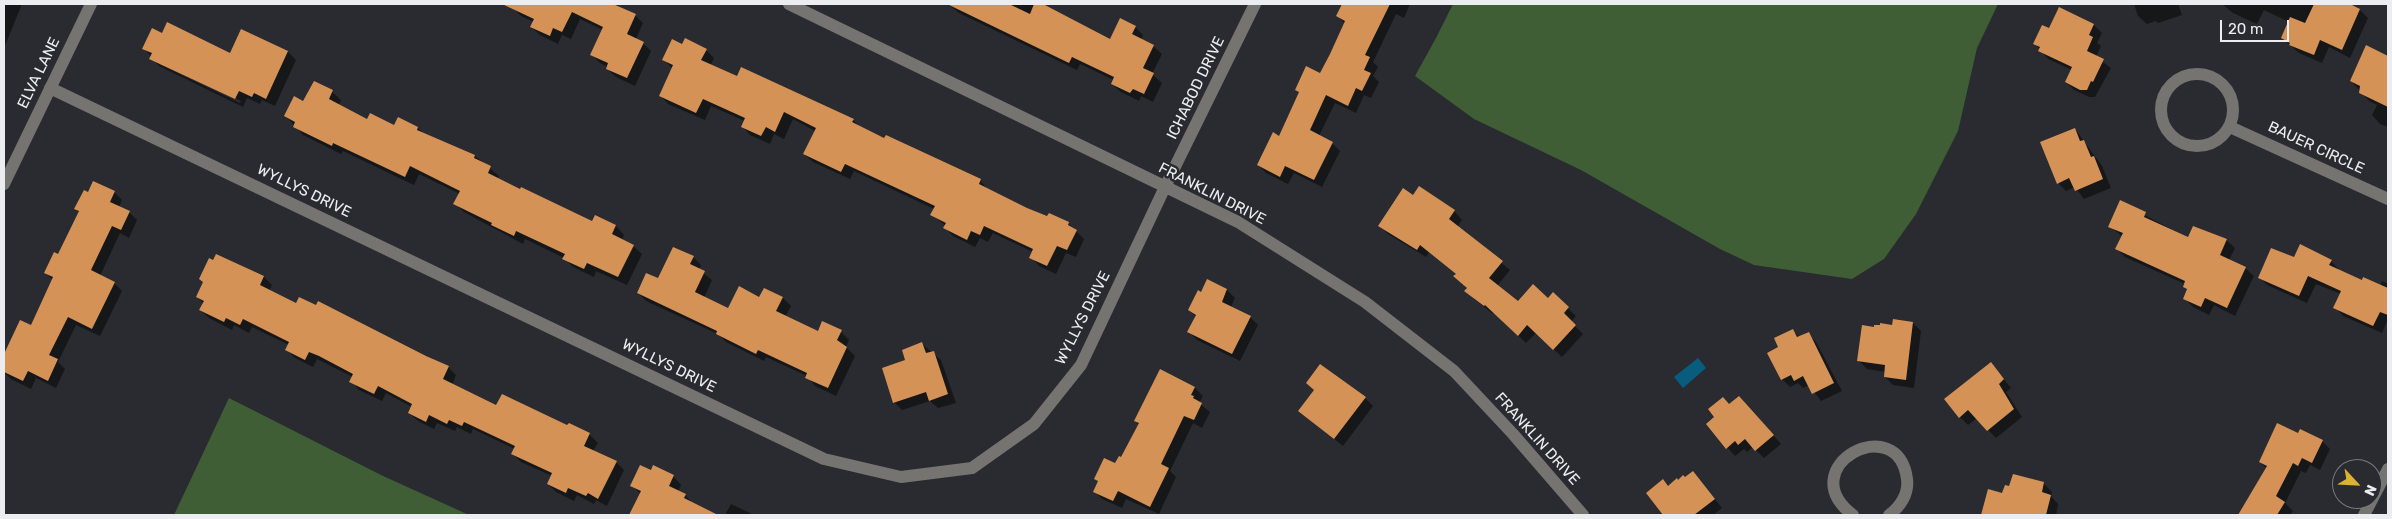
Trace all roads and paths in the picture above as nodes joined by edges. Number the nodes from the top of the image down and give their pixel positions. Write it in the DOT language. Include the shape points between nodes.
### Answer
graph roads {
  1 [pos="91,4"];
  2 [pos="789,4"];
  3 [pos="1255,4"];
  4 [pos="50,88"];
  5 [pos="2230,126"];
  6 [pos="4,184"];
  7 [pos="1165,187"];
  8 [pos="2388,199"];
  9 [pos="2388,470"];
  10 [pos="1845,513"];
  11 [pos="1583,515"];
  12 [pos="1889,515"];
  13 [pos="2364,515"];
  1 -- 4 [label="street, ELVA LANE"];
  2 -- 7 [label="street, FRANKLIN DRIVE"];
  3 -- 7 [label="street, ICHABOD DRIVE"];
  4 -- 6 [label="street, ELVA LANE"];
  4 -- 7 [label="street, WYLLYS DRIVE" via="824,459 901,477 972,468 1034,424 1081,365"];
  5 -- 5 [label="street" via="2233,103 2225,87 2210,76 2199,73 2181,77 2167,88 2160,111 2169,134 2178,141 2189,146 2213,143"];
  5 -- 8 [label="street, BAUER CIRCLE"];
  7 -- 11 [label="street, FRANKLIN DRIVE" via="1238,222 1365,302 1454,371"];
  9 -- 13 [label="street"];
  10 -- 12 [label="street" via="1834,487 1839,464 1847,454 1870,446 1892,453 1906,472 1905,496"];
}
